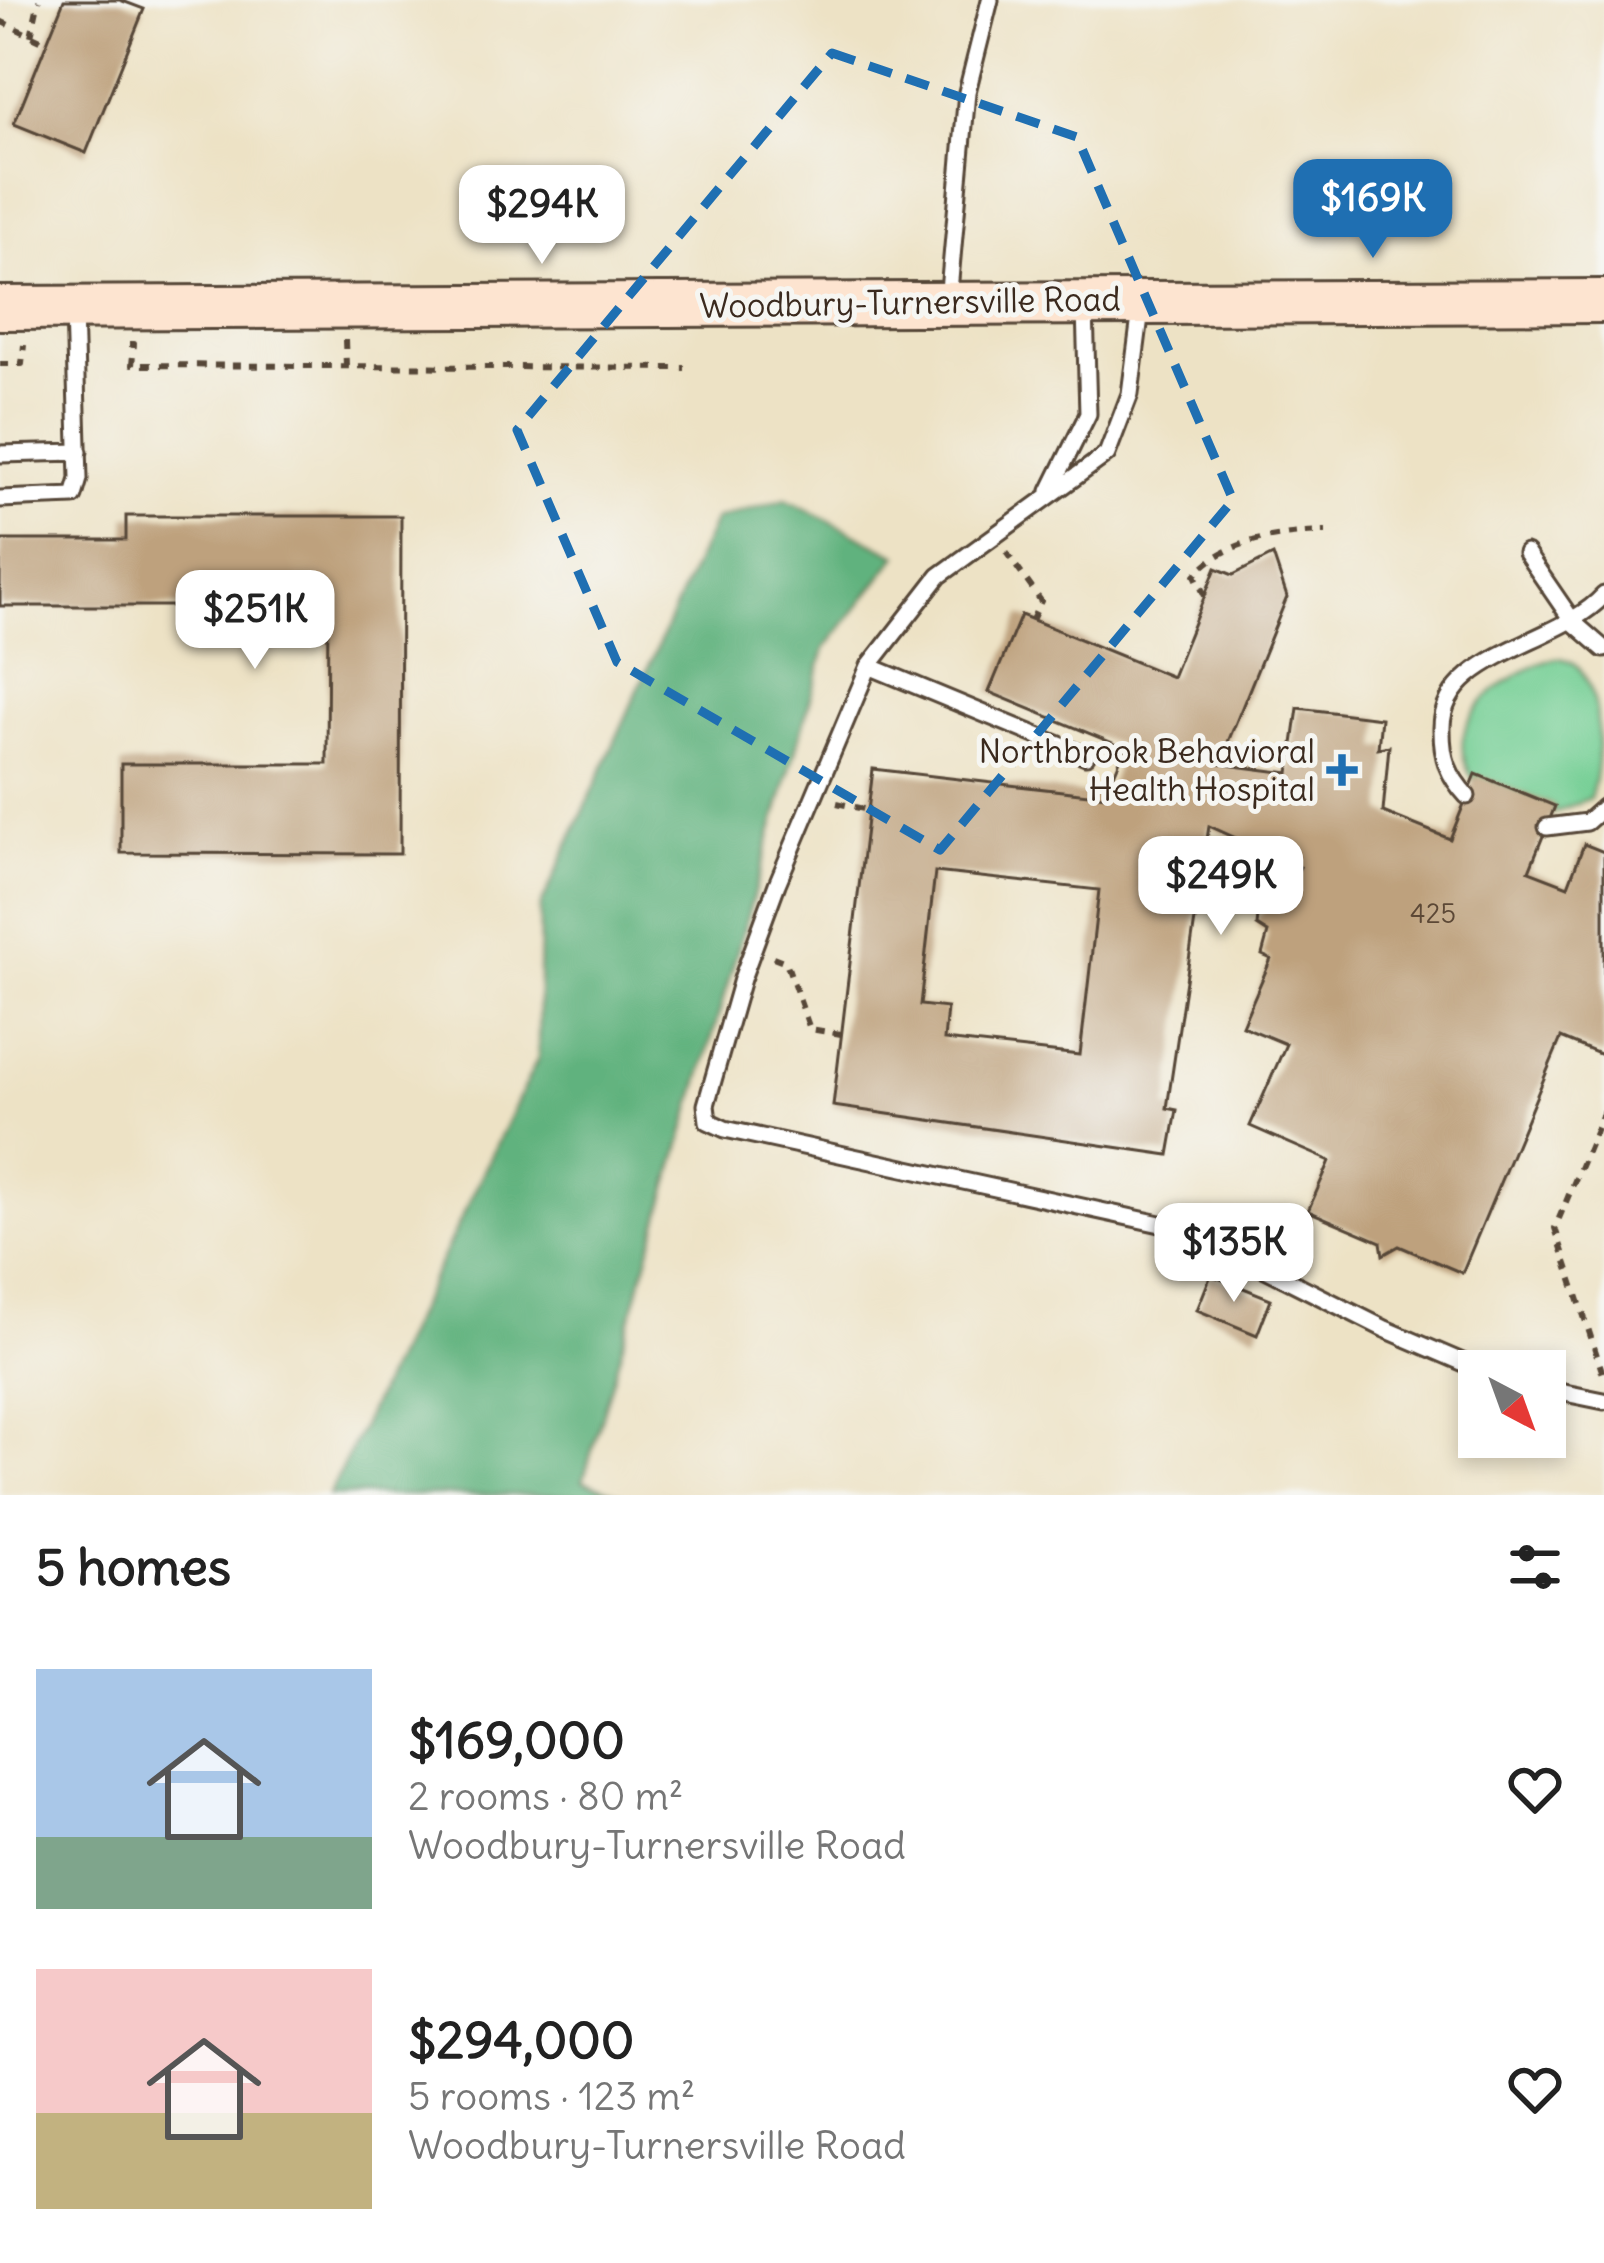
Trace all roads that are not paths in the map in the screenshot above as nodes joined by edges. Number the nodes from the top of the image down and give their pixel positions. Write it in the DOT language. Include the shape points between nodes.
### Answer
graph roads {
  1 [pos="990,0"];
  2 [pos="1084,299"];
  3 [pos="1142,300"];
  4 [pos="1604,301"];
  5 [pos="948,305"];
  6 [pos="0,308"];
  7 [pos="74,308"];
  8 [pos="79,452"];
  9 [pos="0,454"];
  10 [pos="0,499"];
  11 [pos="1044,499"];
  12 [pos="1526,553"];
  13 [pos="1604,595"];
  14 [pos="1574,623"];
  15 [pos="1604,649"];
  16 [pos="869,666"];
  17 [pos="1086,756"];
  18 [pos="1467,796"];
  19 [pos="1604,807"];
  20 [pos="1546,827"];
  21 [pos="1458,1360"];
  22 [pos="1566,1393"];
  23 [pos="1604,1401"];
  1 -- 5 [label="lane" via="967,92"];
  2 -- 3 [label="main road, Woodbury-Turnersville Road"];
  2 -- 5 [label="main road, Woodbury-Turnersville Road"];
  2 -- 11 [label="lane" via="1088,414"];
  3 -- 4 [label="main road, Woodbury-Turnersville Road"];
  3 -- 11 [label="lane" via="1136,360 1108,454"];
  5 -- 7 [label="main road, Woodbury-Turnersville Road"];
  6 -- 7 [label="main road, Woodbury-Turnersville Road"];
  7 -- 8 [label="lane"];
  8 -- 9 [label="lane"];
  8 -- 10 [label="lane" via="74,496"];
  11 -- 16 [label="lane" via="939,576"];
  12 -- 14 [label="lane"];
  13 -- 14 [label="lane"];
  14 -- 15 [label="lane"];
  14 -- 18 [label="lane" via="1483,664 1456,685 1442,744 1448,775"];
  16 -- 17 [label="lane"];
  16 -- 21 [label="lane" via="754,949 706,1105 708,1121 1187,1230"];
  19 -- 20 [label="lane" via="1587,822"];
  22 -- 23 [label="lane"];
}
